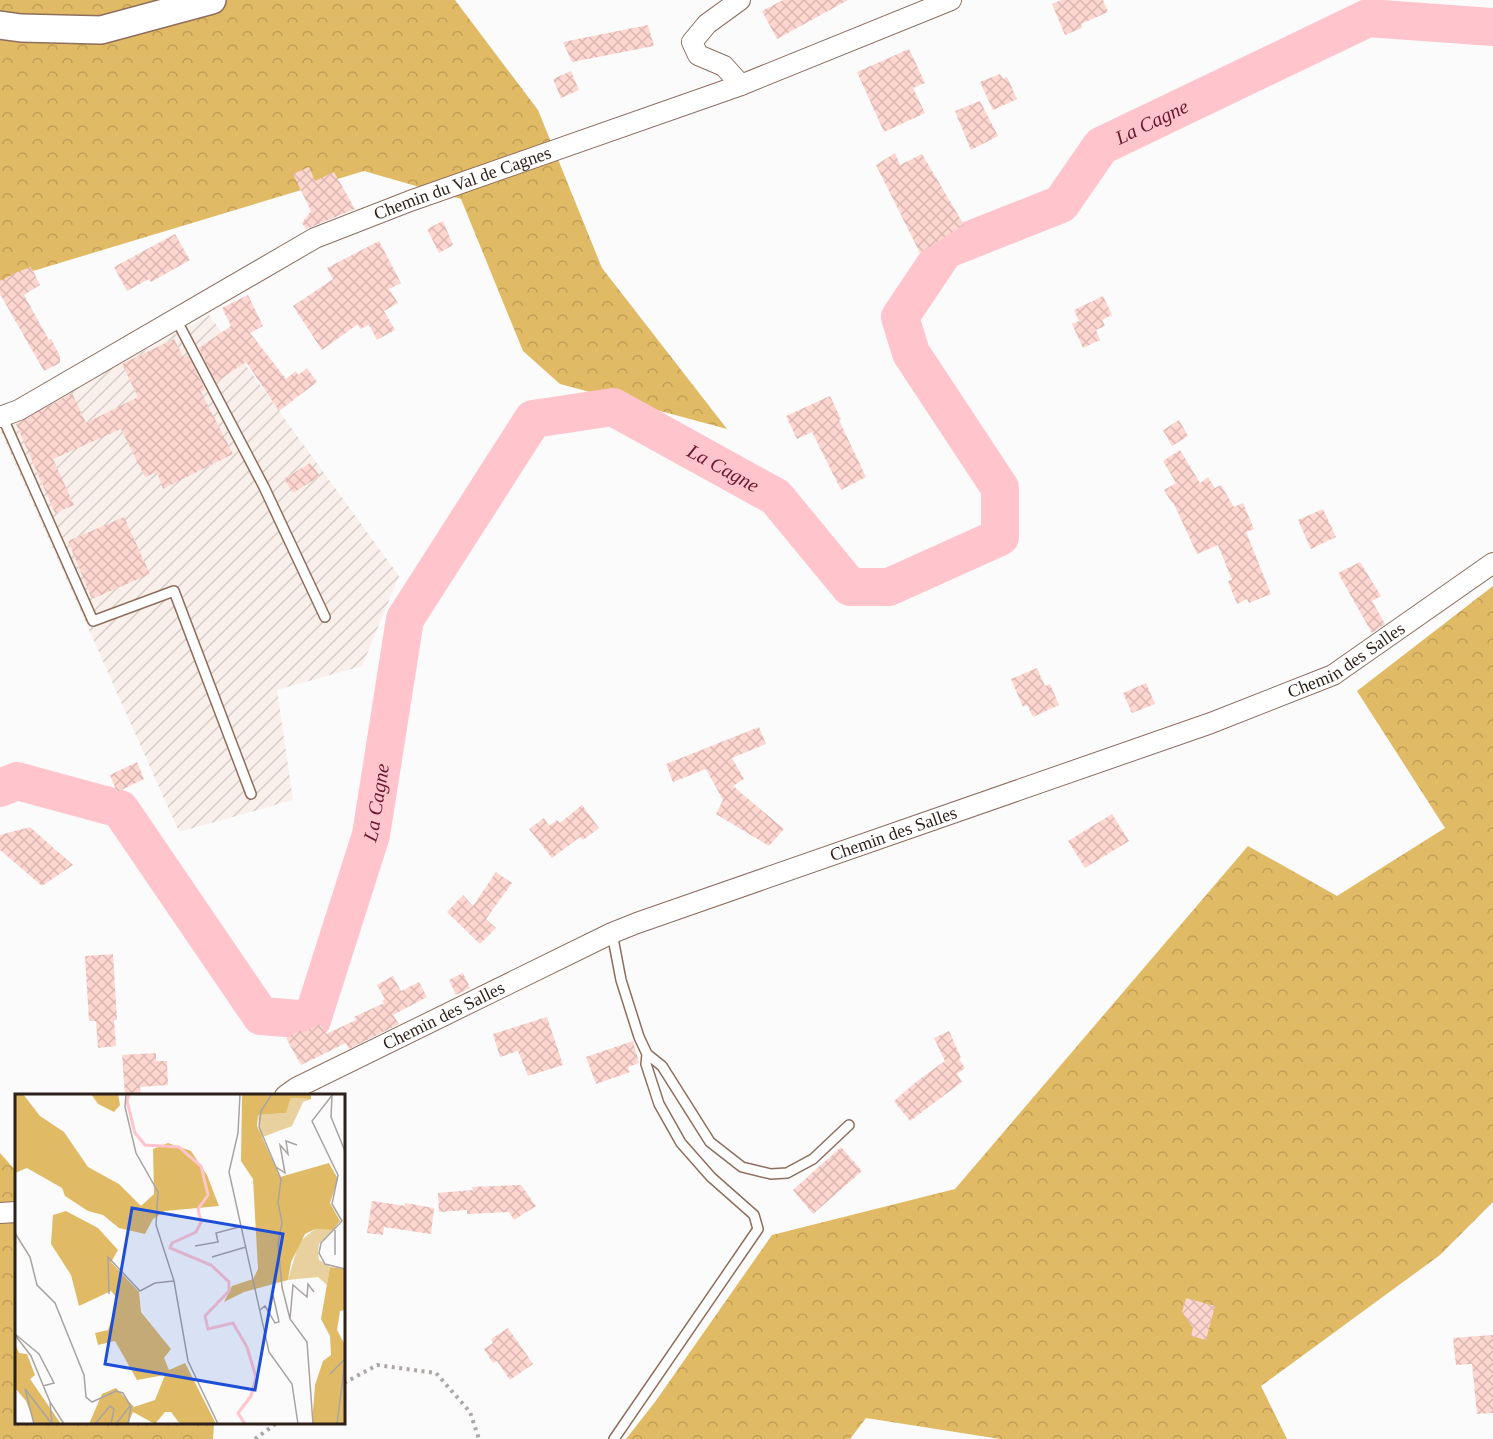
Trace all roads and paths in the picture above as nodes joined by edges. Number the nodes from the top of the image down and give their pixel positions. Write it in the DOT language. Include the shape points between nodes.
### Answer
graph roads {
  1 [pos="212,0"];
  2 [pos="740,0"];
  3 [pos="951,0"];
  4 [pos="0,26"];
  5 [pos="741,85"];
  6 [pos="176,319"];
  7 [pos="1,417"];
  8 [pos="1493,563"];
  9 [pos="324,616"];
  10 [pos="250,794"];
  11 [pos="612,933"];
  12 [pos="647,1054"];
  13 [pos="287,1094"];
  14 [pos="849,1125"];
  15 [pos="15,1212"];
  16 [pos="0,1213"];
  17 [pos="345,1382"];
  18 [pos="275,1424"];
  19 [pos="255,1439"];
  20 [pos="479,1439"];
  21 [pos="614,1439"];
  1 -- 4 [label="street" via="101,30"];
  2 -- 5 [label="street" via="707,24 692,42 698,55 724,66"];
  3 -- 5 [label="street, Chemin du Val de Cagnes"];
  5 -- 6 [label="street, Chemin du Val de Cagnes" via="315,238"];
  6 -- 7 [label="street, Chemin du Val de Cagnes"];
  6 -- 9 [label="lane" via="264,487"];
  7 -- 10 [label="lane" via="93,621 174,591"];
  8 -- 11 [label="street, Chemin des Salles" via="1333,675 1200,727"];
  11 -- 12 [label="lane" via="621,980"];
  11 -- 13 [label="street, Chemin des Salles"];
  12 -- 14 [label="lane" via="662,1066 710,1142 742,1167 771,1174 787,1173 813,1159"];
  12 -- 21 [label="lane" via="646,1064 659,1104 681,1143 711,1177 754,1215 758,1230"];
  15 -- 16 [label="street"];
  17 -- 20 [label="path" via="377,1365 436,1373 470,1412"];
  18 -- 19 [label="path"];
}
